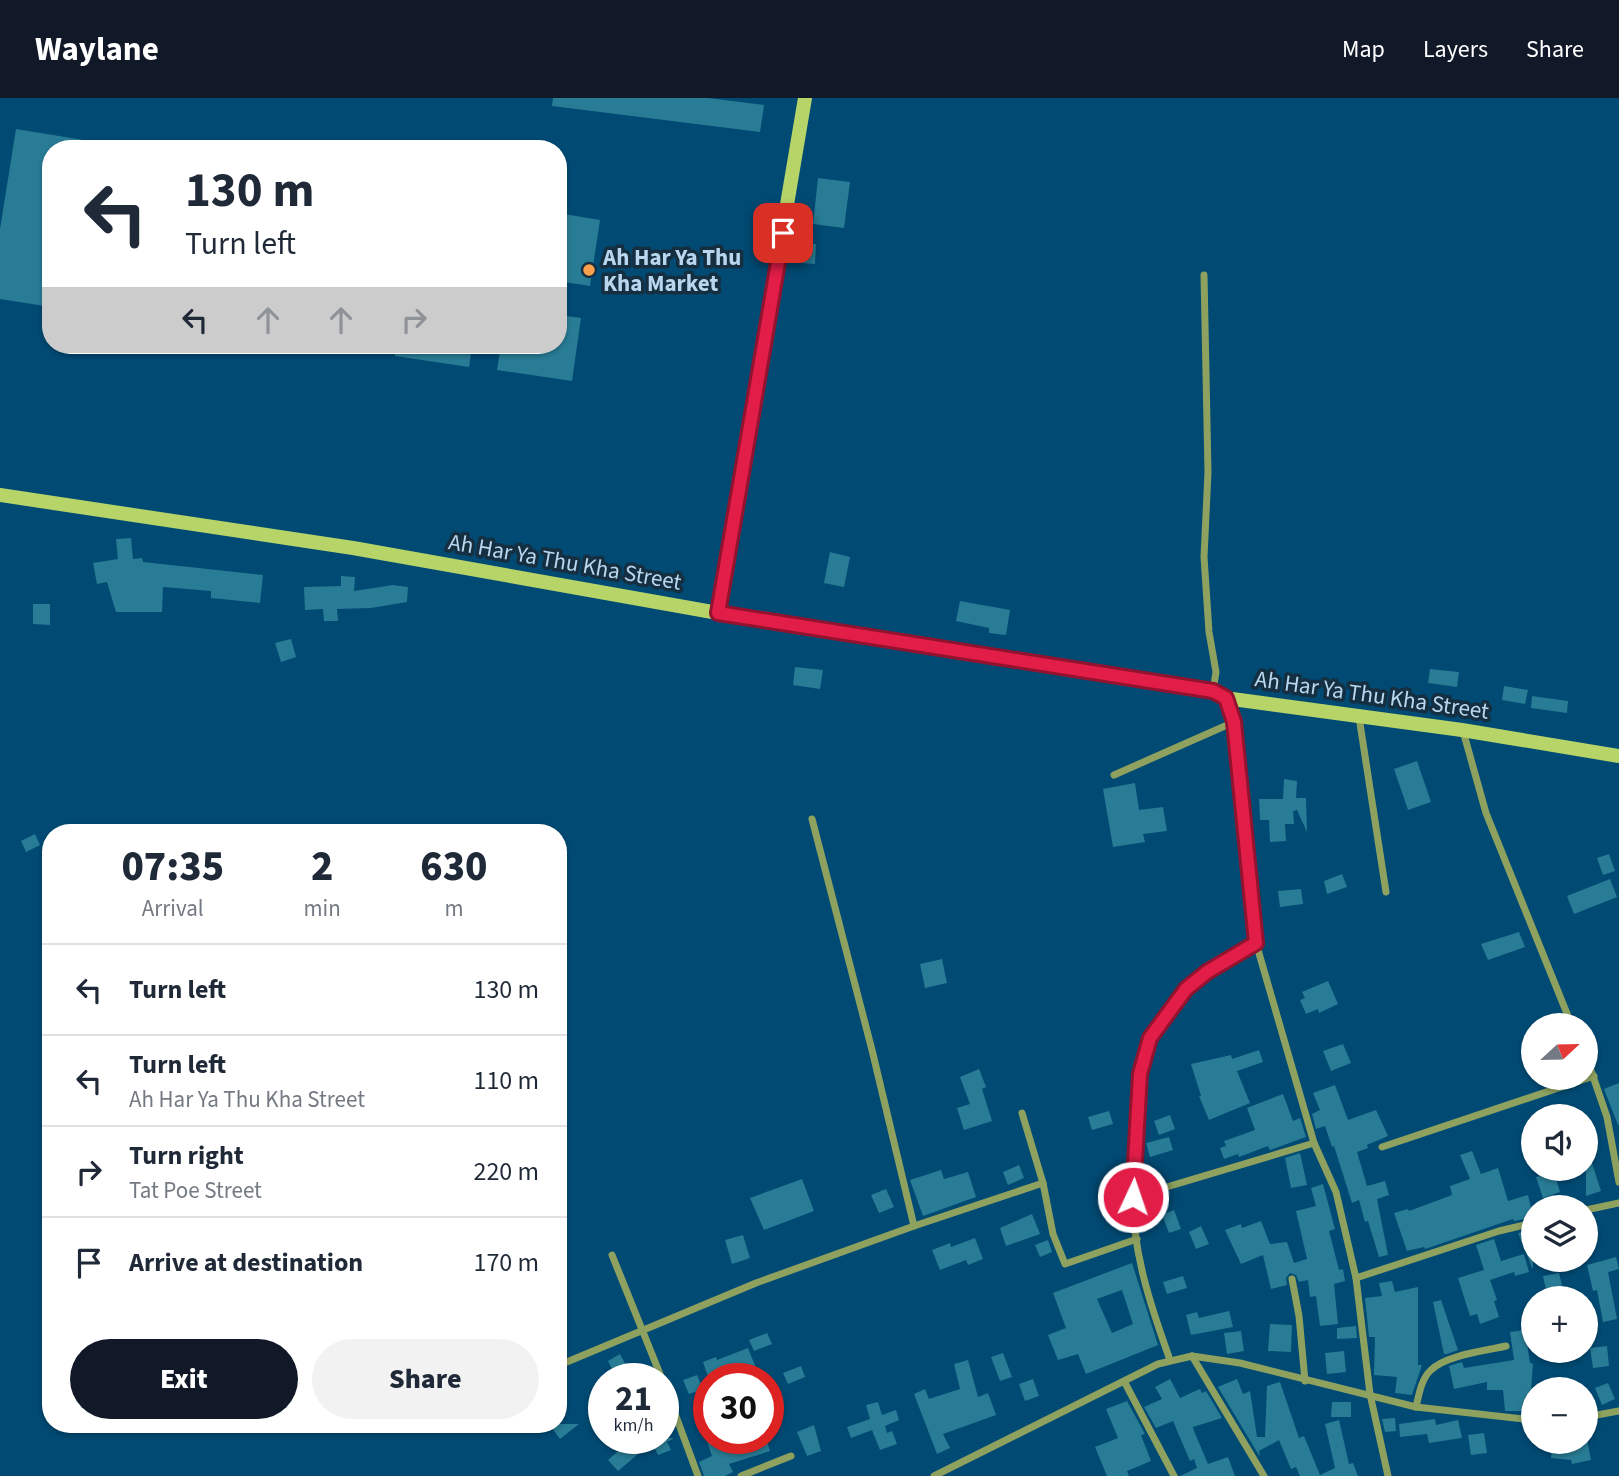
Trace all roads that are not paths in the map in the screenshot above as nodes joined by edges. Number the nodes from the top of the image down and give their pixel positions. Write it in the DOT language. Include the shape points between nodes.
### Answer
graph roads {
  1 [pos="805,98"];
  2 [pos="1204,275"];
  3 [pos="0,495"];
  4 [pos="718,613"];
  5 [pos="1219,695"];
  6 [pos="1359,716"];
  7 [pos="1234,722"];
  8 [pos="1462,730"];
  9 [pos="1619,756"];
  10 [pos="1114,775"];
  11 [pos="812,819"];
  12 [pos="1386,892"];
  13 [pos="1256,943"];
  14 [pos="1567,1013"];
  15 [pos="1552,1090"];
  16 [pos="1598,1090"];
  17 [pos="1022,1113"];
  18 [pos="1314,1143"];
  19 [pos="1382,1147"];
  20 [pos="1619,1182"];
  21 [pos="1042,1183"];
  22 [pos="1133,1197"];
  23 [pos="1619,1203"];
  24 [pos="1598,1207"];
  25 [pos="915,1226"];
  26 [pos="1521,1226"];
  27 [pos="1137,1239"];
  28 [pos="612,1255"];
  29 [pos="1356,1278"];
  30 [pos="1292,1279"];
  31 [pos="643,1330"];
  32 [pos="1506,1346"];
  33 [pos="1192,1356"];
  34 [pos="1170,1360"];
  35 [pos="567,1362"];
  36 [pos="656,1363"];
  37 [pos="1124,1381"];
  38 [pos="1306,1381"];
  39 [pos="1370,1394"];
  40 [pos="1416,1407"];
  41 [pos="1619,1411"];
  42 [pos="1598,1415"];
  43 [pos="1521,1419"];
  44 [pos="679,1424"];
  45 [pos="791,1456"];
  46 [pos="698,1476"];
  47 [pos="741,1476"];
  48 [pos="934,1476"];
  49 [pos="1174,1476"];
  50 [pos="1264,1476"];
  51 [pos="1388,1476"];
  1 -- 4 [label="street"];
  2 -- 5 [label="street" via="1208,472 1204,557"];
  3 -- 4 [label="street, Ah Har Ya Thu Kha Street" via="353,548"];
  4 -- 5 [label="street, Ah Har Ya Thu Kha Street"];
  5 -- 6 [label="street, Ah Har Ya Thu Kha Street"];
  5 -- 7 [label="street"];
  6 -- 8 [label="street, Ah Har Ya Thu Kha Street"];
  6 -- 12 [label="street"];
  7 -- 10 [label="street"];
  7 -- 13 [label="street"];
  8 -- 9 [label="street, Ah Har Ya Thu Kha Street"];
  8 -- 14 [label="street" via="1486,813"];
  11 -- 25 [label="street"];
  13 -- 18 [label="street"];
  13 -- 22 [label="street" via="1186,989 1150,1038 1140,1074"];
  15 -- 19 [label="street"];
  16 -- 20 [label="street"];
  17 -- 21 [label="street"];
  18 -- 22 [label="street"];
  18 -- 29 [label="street" via="1336,1192"];
  21 -- 25 [label="street"];
  21 -- 27 [label="street" via="1065,1264"];
  22 -- 27 [label="street"];
  23 -- 24 [label="street"];
  25 -- 31 [label="street" via="755,1283"];
  26 -- 29 [label="street"];
  27 -- 34 [label="street" via="1153,1312"];
  28 -- 31 [label="street"];
  29 -- 39 [label="street"];
  30 -- 38 [label="street"];
  31 -- 35 [label="street"];
  31 -- 36 [label="street"];
  32 -- 40 [label="street" via="1438,1365 1424,1379"];
  33 -- 34 [label="street"];
  33 -- 38 [label="street"];
  33 -- 50 [label="street"];
  34 -- 37 [label="street"];
  37 -- 48 [label="street"];
  37 -- 49 [label="street"];
  38 -- 39 [label="street"];
  39 -- 40 [label="street"];
  39 -- 51 [label="street"];
  40 -- 43 [label="street"];
  41 -- 42 [label="street"];
  44 -- 46 [label="street"];
  45 -- 47 [label="street"];
}
